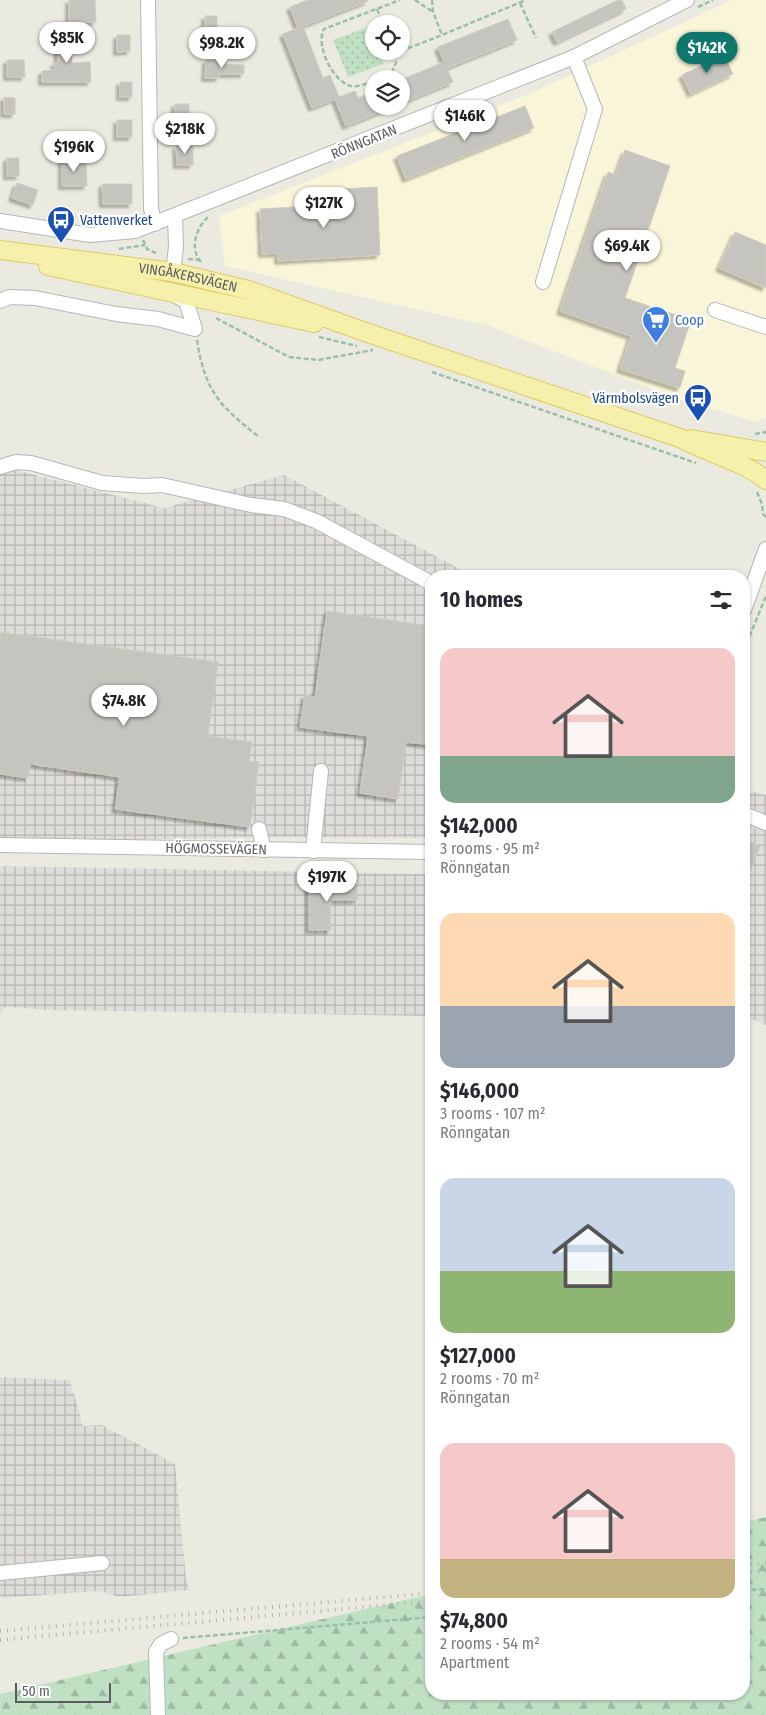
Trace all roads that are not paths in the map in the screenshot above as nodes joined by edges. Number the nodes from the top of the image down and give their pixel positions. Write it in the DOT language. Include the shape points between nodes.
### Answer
graph roads {
  1 [pos="148,0"];
  2 [pos="687,0"];
  3 [pos="574,57"];
  4 [pos="175,216"];
  5 [pos="0,221"];
  6 [pos="155,224"];
  7 [pos="0,250"];
  8 [pos="0,254"];
  9 [pos="173,272"];
  10 [pos="543,282"];
  11 [pos="168,292"];
  12 [pos="0,301"];
  13 [pos="715,310"];
  14 [pos="766,327"];
  15 [pos="368,334"];
  16 [pos="680,438"];
  17 [pos="766,452"];
  18 [pos="0,466"];
  19 [pos="761,485"];
  20 [pos="766,550"];
  21 [pos="425,579"];
  22 [pos="750,594"];
  23 [pos="322,771"];
  24 [pos="750,816"];
  25 [pos="766,823"];
  26 [pos="259,829"];
  27 [pos="0,845"];
  28 [pos="264,850"];
  29 [pos="313,851"];
  30 [pos="425,852"];
  31 [pos="102,1563"];
  32 [pos="0,1573"];
  33 [pos="171,1640"];
  34 [pos="158,1715"];
  1 -- 6 [label="street" via="151,209"];
  2 -- 3 [label="street, RÖNNGATAN"];
  3 -- 4 [label="street, RÖNNGATAN"];
  3 -- 10 [label="street" via="595,108"];
  4 -- 6 [label="street, RÖNNGATAN"];
  4 -- 9 [label="street"];
  5 -- 6 [label="street" via="90,235 135,231"];
  7 -- 9 [label="main road, VINGÅKERSVÄGEN"];
  8 -- 11 [label="main road, VINGÅKERSVÄGEN"];
  9 -- 11 [label="main road"];
  9 -- 15 [label="main road, VINGÅKERSVÄGEN" via="248,290"];
  11 -- 12 [label="street" via="186,301 195,329 158,319 35,298 9,297"];
  11 -- 15 [label="main road, VINGÅKERSVÄGEN"];
  13 -- 14 [label="street"];
  15 -- 16 [label="main road, VINGÅKERSVÄGEN"];
  16 -- 17 [label="main road, VINGÅKERSVÄGEN"];
  16 -- 19 [label="main road, VINGÅKERSVÄGEN" via="746,468"];
  18 -- 21 [label="street" via="31,463 102,483 162,484 251,505 284,509 316,521"];
  20 -- 22 [label="street"];
  23 -- 29 [label="street"];
  24 -- 25 [label="street"];
  26 -- 28 [label="street"];
  27 -- 28 [label="street, HÖGMOSSEVÄGEN"];
  28 -- 29 [label="street, HÖGMOSSEVÄGEN"];
  29 -- 30 [label="street, HÖGMOSSEVÄGEN"];
  31 -- 32 [label="street"];
  33 -- 34 [label="street" via="161,1644 156,1652"];
}
